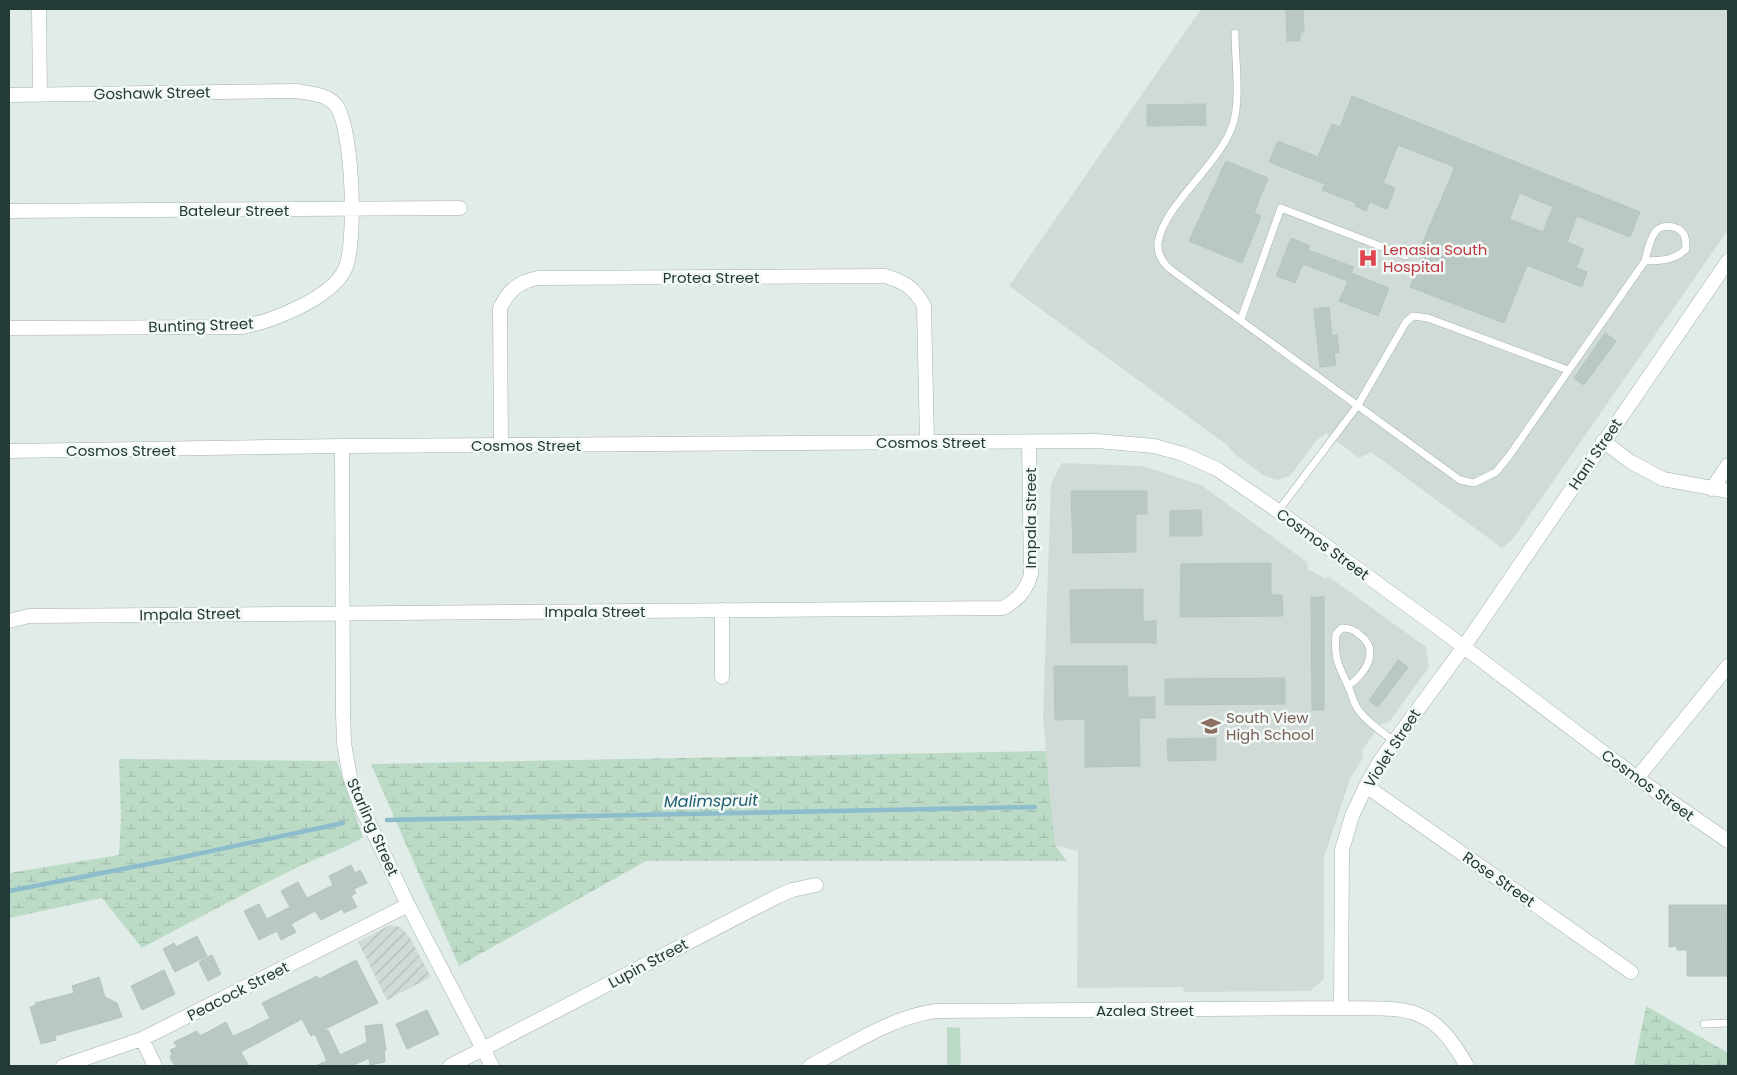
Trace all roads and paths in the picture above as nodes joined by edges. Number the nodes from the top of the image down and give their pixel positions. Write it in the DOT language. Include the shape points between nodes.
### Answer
graph roads {
  1 [pos="39,9"];
  2 [pos="1235,33"];
  3 [pos="296,91"];
  4 [pos="9,95"];
  5 [pos="40,95"];
  6 [pos="460,208"];
  7 [pos="352,210"];
  8 [pos="9,211"];
  9 [pos="1406,256"];
  10 [pos="1644,261"];
  11 [pos="1728,261"];
  12 [pos="1240,319"];
  13 [pos="9,328"];
  14 [pos="1568,370"];
  15 [pos="1358,404"];
  16 [pos="1603,441"];
  17 [pos="927,442"];
  18 [pos="1029,442"];
  19 [pos="342,446"];
  20 [pos="500,446"];
  21 [pos="9,451"];
  22 [pos="1728,465"];
  23 [pos="1712,489"];
  24 [pos="1728,491"];
  25 [pos="1278,511"];
  26 [pos="722,610"];
  27 [pos="342,613"];
  28 [pos="9,621"];
  29 [pos="1463,648"];
  30 [pos="1728,666"];
  31 [pos="722,677"];
  32 [pos="1348,686"];
  33 [pos="1394,741"];
  34 [pos="1637,778"];
  35 [pos="1366,786"];
  36 [pos="1728,841"];
  37 [pos="816,885"];
  38 [pos="408,904"];
  39 [pos="1631,972"];
  40 [pos="1340,1008"];
  41 [pos="1728,1023"];
  42 [pos="1704,1024"];
  43 [pos="142,1039"];
  44 [pos="484,1050"];
  45 [pos="827,1062"];
  46 [pos="63,1066"];
  47 [pos="156,1066"];
  48 [pos="450,1066"];
  49 [pos="492,1066"];
  50 [pos="810,1066"];
  51 [pos="1467,1066"];
  1 -- 5 [label="street"];
  2 -- 12 [label="lane" via="1236,106 1233,123 1222,148 1172,212 1158,242 1158,251 1166,266"];
  3 -- 5 [label="street, Goshawk Street"];
  3 -- 7 [label="street, Bunting Street" via="325,98 334,103 340,113 347,136"];
  4 -- 5 [label="street, Goshawk Street"];
  6 -- 7 [label="street, Bateleur Street"];
  7 -- 8 [label="street, Bateleur Street"];
  7 -- 13 [label="street, Bunting Street" via="346,269 338,280 307,302 271,320 241,327"];
  9 -- 12 [label="lane" via="1281,208"];
  10 -- 10 [label="lane" via="1656,232 1664,227 1682,231 1686,249 1679,256"];
  10 -- 14 [label="lane"];
  11 -- 16 [label="street, Hani Street"];
  12 -- 15 [label="lane"];
  14 -- 15 [label="lane" via="1428,318 1412,316"];
  14 -- 15 [label="lane" via="1496,472 1474,483 1460,480 1440,467"];
  15 -- 25 [label="lane"];
  16 -- 23 [label="street" via="1631,462 1663,479"];
  16 -- 29 [label="street, Hani Street"];
  17 -- 18 [label="street, Cosmos Street"];
  17 -- 20 [label="street, Cosmos Street"];
  17 -- 20 [label="street, Protea Street" via="924,306 914,289 895,279 884,276 538,278 515,286 500,308"];
  18 -- 25 [label="street, Cosmos Street" via="1097,441 1154,446 1183,454 1217,469"];
  18 -- 26 [label="street, Impala Street" via="1031,574 1023,592 1003,608"];
  19 -- 20 [label="street, Cosmos Street"];
  19 -- 21 [label="street, Cosmos Street"];
  19 -- 27 [label="street, Starling Street"];
  22 -- 23 [label="street"];
  23 -- 24 [label="street"];
  25 -- 29 [label="street, Cosmos Street"];
  26 -- 27 [label="street, Impala Street"];
  26 -- 31 [label="street"];
  27 -- 28 [label="street, Impala Street" via="29,616"];
  27 -- 38 [label="street, Starling Street" via="344,743 350,777"];
  29 -- 33 [label="street, Violet Street"];
  29 -- 34 [label="street, Cosmos Street"];
  30 -- 34 [label="street"];
  32 -- 32 [label="lane" via="1339,671 1335,654 1336,634 1342,628 1356,632 1370,646 1370,661 1365,671"];
  32 -- 33 [label="lane" via="1355,705"];
  33 -- 35 [label="street, Violet Street"];
  34 -- 36 [label="street, Cosmos Street"];
  35 -- 39 [label="street, Rose Street"];
  35 -- 40 [label="street, Violet Street" via="1352,816 1342,850"];
  37 -- 44 [label="street, Lupin Street" via="776,896"];
  38 -- 43 [label="street, Peacock Street"];
  38 -- 44 [label="street, Starling Street"];
  40 -- 45 [label="street, Azalea Street" via="920,1013 890,1025"];
  40 -- 51 [label="street, Azalea Street" via="1412,1012 1442,1028"];
  41 -- 42 [label="lane"];
  43 -- 46 [label="street, Peacock Street"];
  43 -- 47 [label="street"];
  44 -- 48 [label="street, Lupin Street"];
  44 -- 49 [label="street, Starling Street"];
  45 -- 50 [label="street, Azalea Street"];
}
